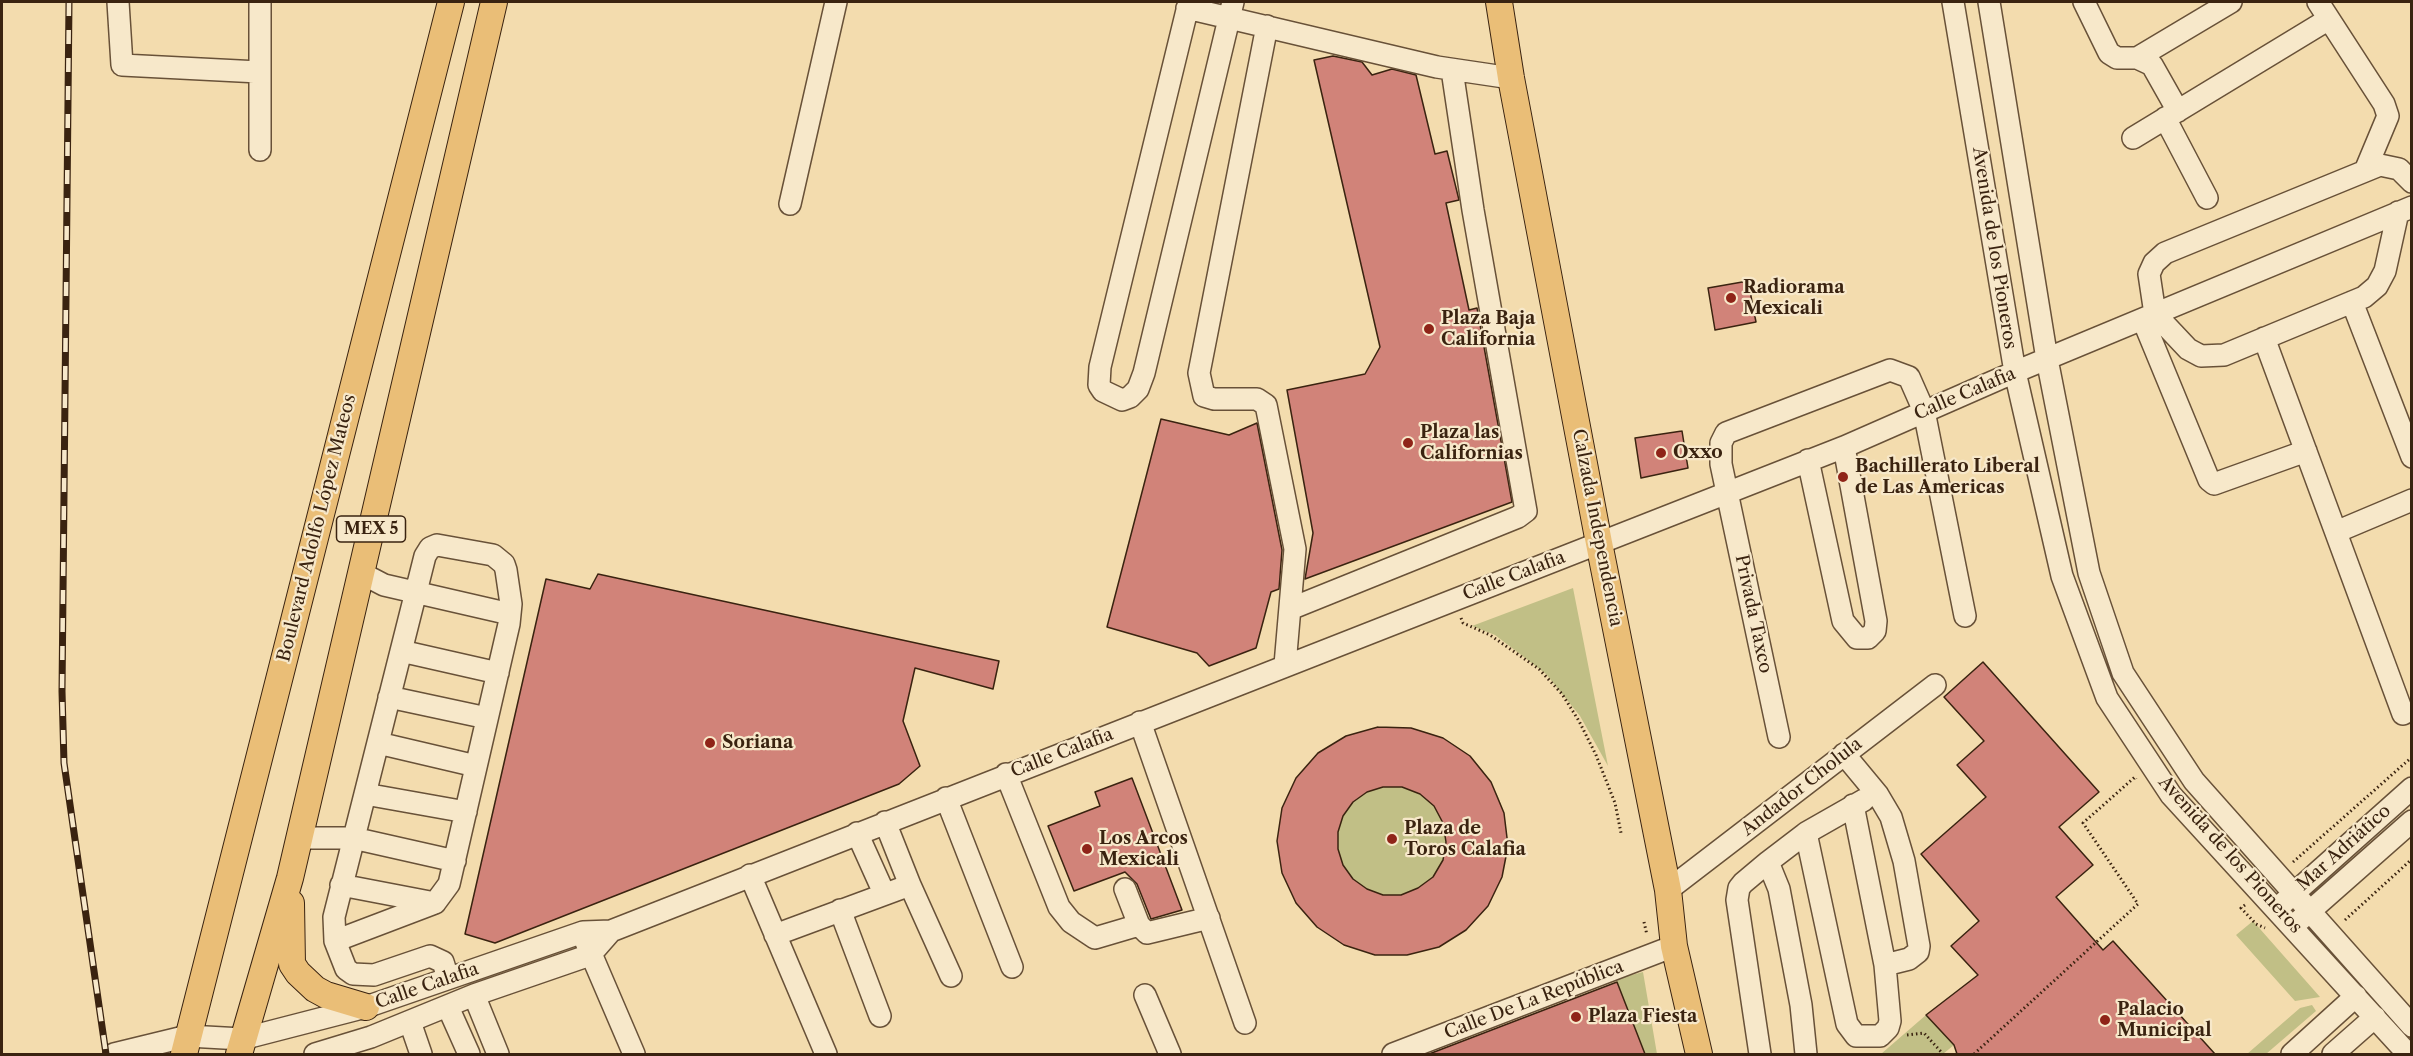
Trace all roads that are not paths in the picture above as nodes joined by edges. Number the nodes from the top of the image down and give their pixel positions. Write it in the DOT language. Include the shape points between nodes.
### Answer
graph roads {
  1 [pos="118,2"];
  2 [pos="260,2"];
  3 [pos="451,2"];
  4 [pos="494,2"];
  5 [pos="836,2"];
  6 [pos="1499,2"];
  7 [pos="1953,2"];
  8 [pos="1989,2"];
  9 [pos="2084,2"];
  10 [pos="2231,2"];
  11 [pos="2318,2"];
  12 [pos="1188,5"];
  13 [pos="1231,10"];
  14 [pos="2329,20"];
  15 [pos="1268,26"];
  16 [pos="2137,58"];
  17 [pos="1452,70"];
  18 [pos="259,72"];
  19 [pos="1511,78"];
  20 [pos="2172,115"];
  21 [pos="2133,138"];
  22 [pos="260,150"];
  23 [pos="2365,171"];
  24 [pos="2412,182"];
  25 [pos="2207,198"];
  26 [pos="790,204"];
  27 [pos="2405,210"];
  28 [pos="2352,302"];
  29 [pos="2149,317"];
  30 [pos="2264,338"];
  31 [pos="2047,359"];
  32 [pos="2014,372"];
  33 [pos="1924,411"];
  34 [pos="1844,447"];
  35 [pos="2306,451"];
  36 [pos="2412,457"];
  37 [pos="1808,460"];
  38 [pos="1727,492"];
  39 [pos="2412,500"];
  40 [pos="2336,532"];
  41 [pos="1599,543"];
  42 [pos="361,573"];
  43 [pos="416,593"];
  44 [pos="1290,609"];
  45 [pos="510,614"];
  46 [pos="1965,616"];
  47 [pos="401,651"];
  48 [pos="1285,665"];
  49 [pos="498,673"];
  50 [pos="1935,685"];
  51 [pos="389,698"];
  52 [pos="2403,714"];
  53 [pos="487,718"];
  54 [pos="1140,722"];
  55 [pos="1779,736"];
  56 [pos="378,743"];
  57 [pos="1845,754"];
  58 [pos="476,766"];
  59 [pos="1006,774"];
  60 [pos="2412,788"];
  61 [pos="365,794"];
  62 [pos="1878,795"];
  63 [pos="946,798"];
  64 [pos="1853,805"];
  65 [pos="466,812"];
  66 [pos="2412,820"];
  67 [pos="885,822"];
  68 [pos="857,833"];
  69 [pos="1806,833"];
  70 [pos="300,838"];
  71 [pos="353,838"];
  72 [pos="454,861"];
  73 [pos="1768,862"];
  74 [pos="750,875"];
  75 [pos="290,878"];
  76 [pos="341,885"];
  77 [pos="910,885"];
  78 [pos="1125,889"];
  79 [pos="1668,890"];
  80 [pos="885,893"];
  81 [pos="2285,901"];
  82 [pos="435,903"];
  83 [pos="840,910"];
  84 [pos="2309,912"];
  85 [pos="1209,918"];
  86 [pos="1139,925"];
  87 [pos="2293,926"];
  88 [pos="611,931"];
  89 [pos="583,933"];
  90 [pos="775,935"];
  91 [pos="335,942"];
  92 [pos="1674,946"];
  93 [pos="590,955"];
  94 [pos="1885,965"];
  95 [pos="1012,967"];
  96 [pos="951,976"];
  97 [pos="448,978"];
  98 [pos="474,995"];
  99 [pos="1145,995"];
  100 [pos="2356,996"];
  101 [pos="366,1007"];
  102 [pos="448,1007"];
  103 [pos="880,1016"];
  104 [pos="2374,1017"];
  105 [pos="410,1022"];
  106 [pos="1245,1023"];
  107 [pos="2412,1026"];
  108 [pos="186,1045"];
  109 [pos="373,1046"];
  110 [pos="241,1047"];
  111 [pos="153,1050"];
  112 [pos="2342,1052"];
  113 [pos="114,1054"];
  114 [pos="315,1054"];
  115 [pos="422,1054"];
  116 [pos="469,1054"];
  117 [pos="498,1054"];
  118 [pos="634,1054"];
  119 [pos="826,1054"];
  120 [pos="1170,1054"];
  121 [pos="1393,1054"];
  122 [pos="1699,1054"];
  123 [pos="1761,1054"];
  124 [pos="1806,1054"];
  125 [pos="2292,1054"];
  126 [pos="2408,1054"];
  1 -- 18 [label="street" via="122,64"];
  2 -- 18 [label="street"];
  3 -- 108 [label="main road, Boulevard Adolfo López Mateos / MEX 5"];
  4 -- 42 [label="main road, MEX 5"];
  5 -- 26 [label="street"];
  6 -- 19 [label="main road, Calzada Independencia"];
  7 -- 32 [label="street, Avenida de los Pioneros"];
  8 -- 31 [label="street, Avenida de los Pioneros"];
  9 -- 16 [label="street" via="2109,53 2127,60"];
  10 -- 16 [label="street"];
  11 -- 14 [label="street"];
  12 -- 13 [label="street"];
  12 -- 13 [label="street" via="1100,367 1099,385 1115,398 1130,397 1144,373"];
  13 -- 15 [label="street"];
  14 -- 20 [label="street"];
  14 -- 23 [label="street" via="2388,116"];
  15 -- 17 [label="street"];
  15 -- 44 [label="street" via="1199,373 1204,396 1257,399 1266,405 1293,536"];
  16 -- 20 [label="street" via="2157,72"];
  17 -- 19 [label="street"];
  17 -- 44 [label="street" via="1526,511"];
  18 -- 22 [label="street"];
  19 -- 41 [label="main road, Calzada Independencia"];
  20 -- 21 [label="street"];
  20 -- 25 [label="street"];
  23 -- 24 [label="street" via="2390,165 2399,168"];
  23 -- 29 [label="street" via="2165,253 2154,263 2150,274"];
  27 -- 28 [label="street" via="2377,286"];
  27 -- 29 [label="street, Calle Calafia"];
  28 -- 30 [label="street"];
  28 -- 36 [label="street"];
  29 -- 30 [label="street" via="2201,356 2224,355"];
  29 -- 31 [label="street, Calle Calafia"];
  29 -- 35 [label="street" via="2209,480 2220,484"];
  30 -- 35 [label="street"];
  31 -- 32 [label="street, Calle Calafia"];
  31 -- 81 [label="street, Avenida de los Pioneros" via="2089,573 2123,673 2194,781"];
  32 -- 33 [label="street, Calle Calafia"];
  32 -- 81 [label="street, Avenida de los Pioneros" via="2062,576 2107,698 2171,795"];
  33 -- 34 [label="street, Calle Calafia"];
  33 -- 38 [label="street, Privada Taxco" via="1909,376 1890,370 1738,427 1726,433 1721,443"];
  33 -- 46 [label="street"];
  34 -- 37 [label="street, Calle Calafia"];
  34 -- 37 [label="street" via="1876,621 1875,631 1868,638 1857,638 1843,621"];
  35 -- 40 [label="street"];
  37 -- 38 [label="street, Calle Calafia"];
  38 -- 41 [label="street, Calle Calafia"];
  38 -- 55 [label="street, Privada Taxco"];
  39 -- 40 [label="street"];
  40 -- 52 [label="street"];
  41 -- 48 [label="street, Calle Calafia"];
  41 -- 79 [label="main road, Calzada Independencia"];
  42 -- 43 [label="street" via="384,585"];
  42 -- 70 [label="main road, MEX 5"];
  43 -- 45 [label="street"];
  43 -- 45 [label="street" via="430,548 436,545 488,554 504,564"];
  43 -- 47 [label="street"];
  44 -- 48 [label="street"];
  45 -- 49 [label="street"];
  47 -- 49 [label="street"];
  47 -- 51 [label="street"];
  48 -- 54 [label="street, Calle Calafia"];
  49 -- 53 [label="street"];
  50 -- 57 [label="street, Andador Cholula"];
  51 -- 53 [label="street"];
  51 -- 56 [label="street"];
  53 -- 58 [label="street"];
  54 -- 59 [label="street, Calle Calafia"];
  54 -- 85 [label="street"];
  56 -- 58 [label="street"];
  56 -- 61 [label="street"];
  57 -- 62 [label="street"];
  57 -- 79 [label="street, Andador Cholula"];
  58 -- 65 [label="street"];
  59 -- 63 [label="street, Calle Calafia"];
  59 -- 86 [label="street" via="1059,907 1071,922 1095,938"];
  60 -- 81 [label="street, Mar Adriático"];
  61 -- 65 [label="street"];
  61 -- 71 [label="street"];
  62 -- 64 [label="street"];
  62 -- 94 [label="street" via="1891,818 1904,861 1919,946 1915,956"];
  63 -- 67 [label="street, Calle Calafia"];
  63 -- 95 [label="street"];
  64 -- 69 [label="street"];
  64 -- 94 [label="street"];
  65 -- 72 [label="street"];
  66 -- 84 [label="street, Mar Adriático"];
  67 -- 68 [label="street, Calle Calafia"];
  67 -- 77 [label="street"];
  68 -- 74 [label="street, Calle Calafia"];
  68 -- 80 [label="street"];
  69 -- 73 [label="street"];
  69 -- 94 [label="street" via="1847,1024 1856,1036 1880,1036 1888,1028"];
  70 -- 71 [label="street"];
  70 -- 75 [label="main road, MEX 5"];
  71 -- 72 [label="street"];
  71 -- 76 [label="street"];
  72 -- 82 [label="street" via="449,884"];
  73 -- 123 [label="street" via="1743,883 1737,900"];
  73 -- 124 [label="street" via="1779,889"];
  74 -- 88 [label="street, Calle Calafia"];
  74 -- 90 [label="street"];
  75 -- 101 [label="main road" via="292,964 315,989"];
  75 -- 110 [label="main road, MEX 5"];
  76 -- 82 [label="street"];
  76 -- 91 [label="street" via="334,917"];
  77 -- 80 [label="street"];
  77 -- 96 [label="street"];
  78 -- 86 [label="street"];
  79 -- 92 [label="main road, Calzada Independencia"];
  80 -- 83 [label="street"];
  81 -- 84 [label="street, Avenida de los Pioneros"];
  81 -- 87 [label="street, Avenida de los Pioneros"];
  82 -- 91 [label="street"];
  83 -- 90 [label="street"];
  83 -- 103 [label="street"];
  84 -- 87 [label="street, Mar Adriático"];
  84 -- 107 [label="street, Avenida de los Pioneros"];
  85 -- 86 [label="street" via="1153,933"];
  85 -- 106 [label="street"];
  87 -- 100 [label="street, Avenida de los Pioneros"];
  88 -- 89 [label="street, Calle Calafia"];
  88 -- 93 [label="street, Calle Calafia"];
  89 -- 93 [label="street"];
  89 -- 97 [label="street, Calle Calafia"];
  90 -- 119 [label="street"];
  91 -- 97 [label="street" via="346,969 353,974 374,975 430,956 443,962"];
  92 -- 121 [label="street, Calle De La República"];
  92 -- 122 [label="main road, Calzada Independencia"];
  93 -- 98 [label="street, Calle Calafia"];
  93 -- 118 [label="street"];
  97 -- 101 [label="street, Calle Calafia"];
  98 -- 102 [label="street, Calle Calafia"];
  98 -- 117 [label="street"];
  99 -- 120 [label="street"];
  100 -- 104 [label="street, Avenida de los Pioneros"];
  100 -- 125 [label="street"];
  101 -- 110 [label="street, Calle Calafia"];
  102 -- 105 [label="street, Calle Calafia"];
  102 -- 116 [label="street"];
  104 -- 112 [label="street"];
  104 -- 126 [label="street, Avenida de los Pioneros"];
  105 -- 109 [label="street, Calle Calafia"];
  105 -- 115 [label="street"];
  108 -- 110 [label="street, Calle Calafia"];
  108 -- 111 [label="street, Calle Calafia"];
  109 -- 114 [label="street, Calle Calafia"];
  111 -- 113 [label="street, Calle Calafia"];
}
